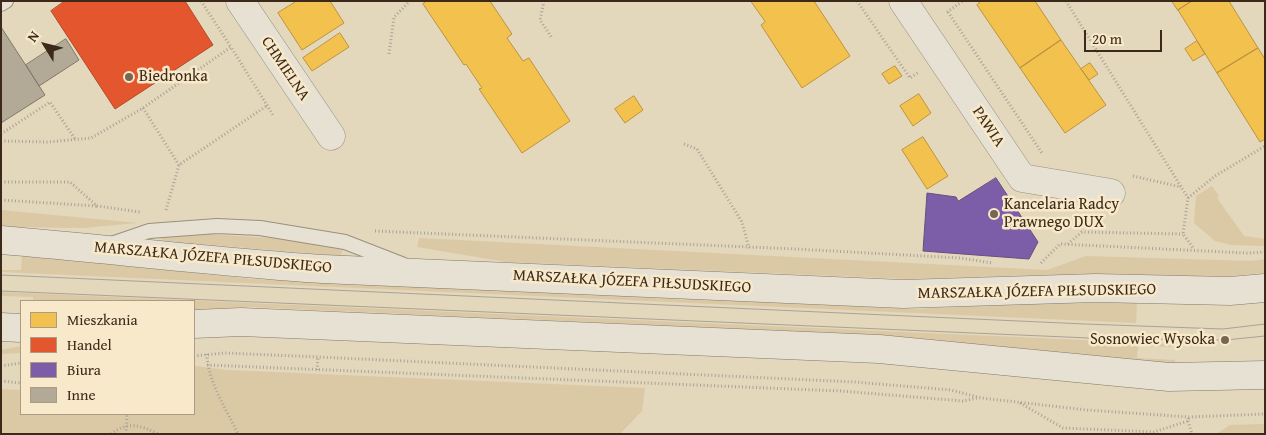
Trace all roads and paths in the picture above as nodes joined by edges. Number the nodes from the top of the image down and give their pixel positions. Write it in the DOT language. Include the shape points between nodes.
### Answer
graph roads {
  1 [pos="6,1"];
  2 [pos="201,1"];
  3 [pos="240,1"];
  4 [pos="410,1"];
  5 [pos="544,1"];
  6 [pos="903,1"];
  7 [pos="1066,1"];
  8 [pos="1,4"];
  9 [pos="948,12"];
  10 [pos="552,38"];
  11 [pos="231,47"];
  12 [pos="390,54"];
  13 [pos="268,105"];
  14 [pos="143,108"];
  15 [pos="273,115"];
  16 [pos="1,134"];
  17 [pos="331,136"];
  18 [pos="75,140"];
  19 [pos="1,141"];
  20 [pos="684,144"];
  21 [pos="1265,146"];
  22 [pos="1048,157"];
  23 [pos="178,164"];
  24 [pos="1,182"];
  25 [pos="1118,184"];
  26 [pos="1181,187"];
  27 [pos="1188,198"];
  28 [pos="1,200"];
  29 [pos="97,206"];
  30 [pos="146,213"];
  31 [pos="165,216"];
  32 [pos="372,231"];
  33 [pos="1183,234"];
  34 [pos="1,240"];
  35 [pos="1068,244"];
  36 [pos="100,248"];
  37 [pos="749,248"];
  38 [pos="1194,250"];
  39 [pos="1265,252"];
  40 [pos="998,263"];
  41 [pos="1036,268"];
  42 [pos="426,273"];
  43 [pos="1265,288"];
  44 [pos="195,324"];
  45 [pos="207,354"];
  46 [pos="195,356"];
  47 [pos="318,357"];
  48 [pos="20,363"];
  49 [pos="207,365"];
  50 [pos="1,366"];
  51 [pos="317,370"];
  52 [pos="1265,374"];
  53 [pos="1,381"];
  54 [pos="20,383"];
  55 [pos="981,398"];
  56 [pos="1017,402"];
  57 [pos="1265,414"];
  58 [pos="127,415"];
  59 [pos="1189,419"];
  60 [pos="126,425"];
  61 [pos="1063,428"];
  62 [pos="111,434"];
  63 [pos="126,434"];
  64 [pos="158,434"];
  65 [pos="238,434"];
  66 [pos="1062,434"];
  67 [pos="1192,434"];
  1 -- 8 [label="lane"];
  2 -- 11 [label="path"];
  3 -- 17 [label="main road, CHMIELNA"];
  4 -- 12 [label="path" via="394,17"];
  5 -- 10 [label="path" via="540,20"];
  6 -- 25 [label="main road, PAWIA" via="1022,178"];
  7 -- 26 [label="path"];
  9 -- 22 [label="path" via="1041,153"];
  11 -- 13 [label="path"];
  11 -- 14 [label="path"];
  13 -- 15 [label="path"];
  13 -- 23 [label="path"];
  14 -- 18 [label="path" via="91,138"];
  14 -- 23 [label="path"];
  16 -- 18 [label="path" via="50,102"];
  18 -- 19 [label="path"];
  20 -- 37 [label="path" via="697,149 742,222"];
  21 -- 27 [label="path" via="1215,176"];
  23 -- 31 [label="path"];
  24 -- 29 [label="path" via="70,182"];
  25 -- 26 [label="path"];
  26 -- 27 [label="path"];
  27 -- 33 [label="path"];
  28 -- 29 [label="path"];
  29 -- 30 [label="path"];
  32 -- 37 [label="path"];
  33 -- 35 [label="path" via="1082,232"];
  33 -- 38 [label="path"];
  34 -- 36 [label="main road, MARSZAŁKA JÓZEFA PIŁSUDSKIEGO"];
  35 -- 38 [label="path"];
  35 -- 41 [label="path" via="1060,244"];
  36 -- 42 [label="main road, MARSZAŁKA JÓZEFA PIŁSUDSKIEGO" via="233,264"];
  36 -- 42 [label="lane" via="149,230 217,226 260,228 345,242"];
  37 -- 40 [label="path" via="960,258"];
  38 -- 39 [label="path"];
  42 -- 43 [label="main road, MARSZAŁKA JÓZEFA PIŁSUDSKIEGO" via="903,294 1096,288 1230,291"];
  44 -- 52 [label="main road" via="241,322 879,349 1169,377"];
  45 -- 46 [label="path"];
  45 -- 47 [label="path"];
  45 -- 49 [label="path"];
  47 -- 51 [label="path"];
  47 -- 55 [label="path" via="864,382 951,390"];
  48 -- 50 [label="path"];
  49 -- 51 [label="path"];
  49 -- 65 [label="path" via="210,379"];
  51 -- 55 [label="path" via="841,391 963,401"];
  53 -- 54 [label="path"];
  55 -- 56 [label="path"];
  56 -- 59 [label="path"];
  56 -- 61 [label="path"];
  57 -- 59 [label="path"];
  58 -- 60 [label="path"];
  59 -- 61 [label="path" via="1154,432"];
  59 -- 67 [label="path"];
  60 -- 62 [label="path"];
  60 -- 63 [label="path"];
  60 -- 64 [label="path" via="139,425"];
  61 -- 66 [label="path"];
}
